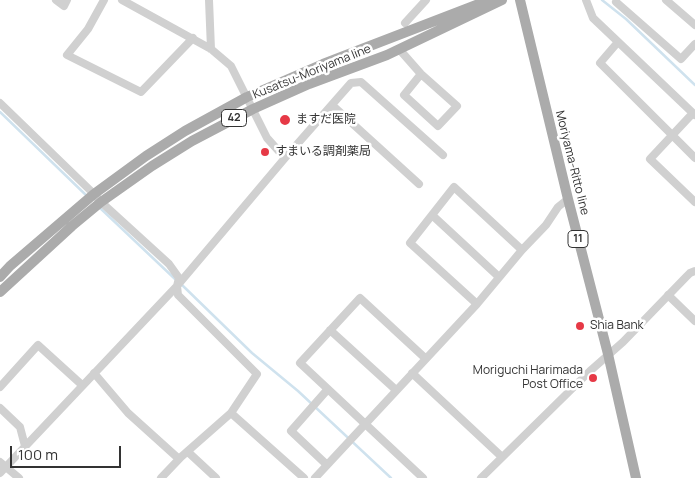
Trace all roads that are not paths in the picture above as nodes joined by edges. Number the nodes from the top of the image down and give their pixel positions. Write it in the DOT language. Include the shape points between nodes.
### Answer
graph roads {
  1 [pos="56,0"];
  2 [pos="68,0"];
  3 [pos="104,0"];
  4 [pos="122,0"];
  5 [pos="210,0"];
  6 [pos="489,0"];
  7 [pos="502,0"];
  8 [pos="520,0"];
  9 [pos="586,0"];
  10 [pos="666,0"];
  11 [pos="423,1"];
  12 [pos="616,1"];
  13 [pos="405,23"];
  14 [pos="695,25"];
  15 [pos="193,38"];
  16 [pos="618,42"];
  17 [pos="695,44"];
  18 [pos="211,48"];
  19 [pos="399,49"];
  20 [pos="421,74"];
  21 [pos="247,97"];
  22 [pos="0,102"];
  23 [pos="332,105"];
  24 [pos="253,109"];
  25 [pos="694,114"];
  26 [pos="672,135"];
  27 [pos="443,155"];
  28 [pos="285,158"];
  29 [pos="695,158"];
  30 [pos="418,184"];
  31 [pos="98,198"];
  32 [pos="568,199"];
  33 [pos="695,202"];
  34 [pos="432,215"];
  35 [pos="522,250"];
  36 [pos="695,271"];
  37 [pos="0,277"];
  38 [pos="499,277"];
  39 [pos="177,286"];
  40 [pos="0,292"];
  41 [pos="668,295"];
  42 [pos="477,304"];
  43 [pos="695,321"];
  44 [pos="330,330"];
  45 [pos="608,354"];
  46 [pos="426,358"];
  47 [pos="412,372"];
  48 [pos="94,373"];
  49 [pos="82,385"];
  50 [pos="0,387"];
  51 [pos="328,388"];
  52 [pos="396,390"];
  53 [pos="0,408"];
  54 [pos="231,413"];
  55 [pos="366,423"];
  56 [pos="25,446"];
  57 [pos="188,452"];
  58 [pos="502,457"];
  59 [pos="179,460"];
  60 [pos="326,464"];
  61 [pos="2,468"];
  62 [pos="19,478"];
  63 [pos="161,478"];
  64 [pos="216,478"];
  65 [pos="304,478"];
  66 [pos="315,478"];
  67 [pos="423,478"];
  68 [pos="481,478"];
  69 [pos="636,478"];
  1 -- 2 [label="street" via="64,6"];
  3 -- 15 [label="street" via="88,29 67,55 141,92"];
  4 -- 15 [label="street"];
  5 -- 18 [label="street"];
  6 -- 21 [label="main road, Kusatsu-Moriyama line / 42"];
  7 -- 19 [label="main road, Kusatsu-Moriyama line / 42"];
  8 -- 32 [label="main road, Moriyama-Ritto line / 11"];
  9 -- 16 [label="street" via="593,18"];
  10 -- 14 [label="street"];
  11 -- 13 [label="street"];
  12 -- 17 [label="street" via="680,59"];
  15 -- 18 [label="street"];
  16 -- 25 [label="street"];
  16 -- 26 [label="street" via="600,63"];
  18 -- 21 [label="street" via="231,66"];
  19 -- 20 [label="street"];
  19 -- 24 [label="main road, Kusatsu-Moriyama line / 42"];
  20 -- 20 [label="street" via="456,106 438,126 404,95"];
  21 -- 24 [label="street"];
  21 -- 31 [label="main road, Kusatsu-Moriyama line / 42" via="154,151"];
  22 -- 31 [label="street"];
  23 -- 27 [label="street" via="352,83 361,82"];
  23 -- 28 [label="street"];
  23 -- 30 [label="street"];
  24 -- 28 [label="street" via="267,138"];
  24 -- 31 [label="main road, Kusatsu-Moriyama line / 42"];
  25 -- 26 [label="street"];
  26 -- 29 [label="street"];
  26 -- 33 [label="street" via="650,159"];
  28 -- 39 [label="street"];
  31 -- 37 [label="main road, Kusatsu-Moriyama line / 42"];
  31 -- 39 [label="street" via="169,264 179,278"];
  31 -- 40 [label="main road, Kusatsu-Moriyama line / 42"];
  32 -- 35 [label="street"];
  32 -- 45 [label="main road, Moriyama-Ritto line / 11"];
  34 -- 35 [label="street" via="454,187"];
  34 -- 38 [label="street"];
  34 -- 42 [label="street" via="410,243"];
  35 -- 38 [label="street"];
  36 -- 41 [label="street" via="690,272"];
  38 -- 42 [label="street"];
  39 -- 48 [label="street"];
  39 -- 54 [label="street" via="178,294 257,374"];
  41 -- 43 [label="street"];
  41 -- 45 [label="street"];
  42 -- 46 [label="street"];
  44 -- 46 [label="street" via="360,298"];
  44 -- 51 [label="street" via="300,363"];
  44 -- 52 [label="street"];
  45 -- 58 [label="street"];
  45 -- 69 [label="main road, Moriyama-Ritto line / 11"];
  46 -- 47 [label="street"];
  47 -- 52 [label="street"];
  47 -- 58 [label="street"];
  48 -- 49 [label="street"];
  48 -- 59 [label="street" via="128,413"];
  49 -- 50 [label="street" via="38,345"];
  49 -- 56 [label="street"];
  51 -- 55 [label="street"];
  51 -- 60 [label="street" via="291,431"];
  52 -- 55 [label="street"];
  53 -- 56 [label="street" via="20,427"];
  54 -- 57 [label="street"];
  54 -- 65 [label="street"];
  55 -- 60 [label="street"];
  55 -- 67 [label="street"];
  56 -- 61 [label="street"];
  57 -- 59 [label="street"];
  57 -- 64 [label="street"];
  58 -- 68 [label="street"];
  59 -- 63 [label="street"];
  60 -- 66 [label="street"];
  61 -- 62 [label="street"];
}
